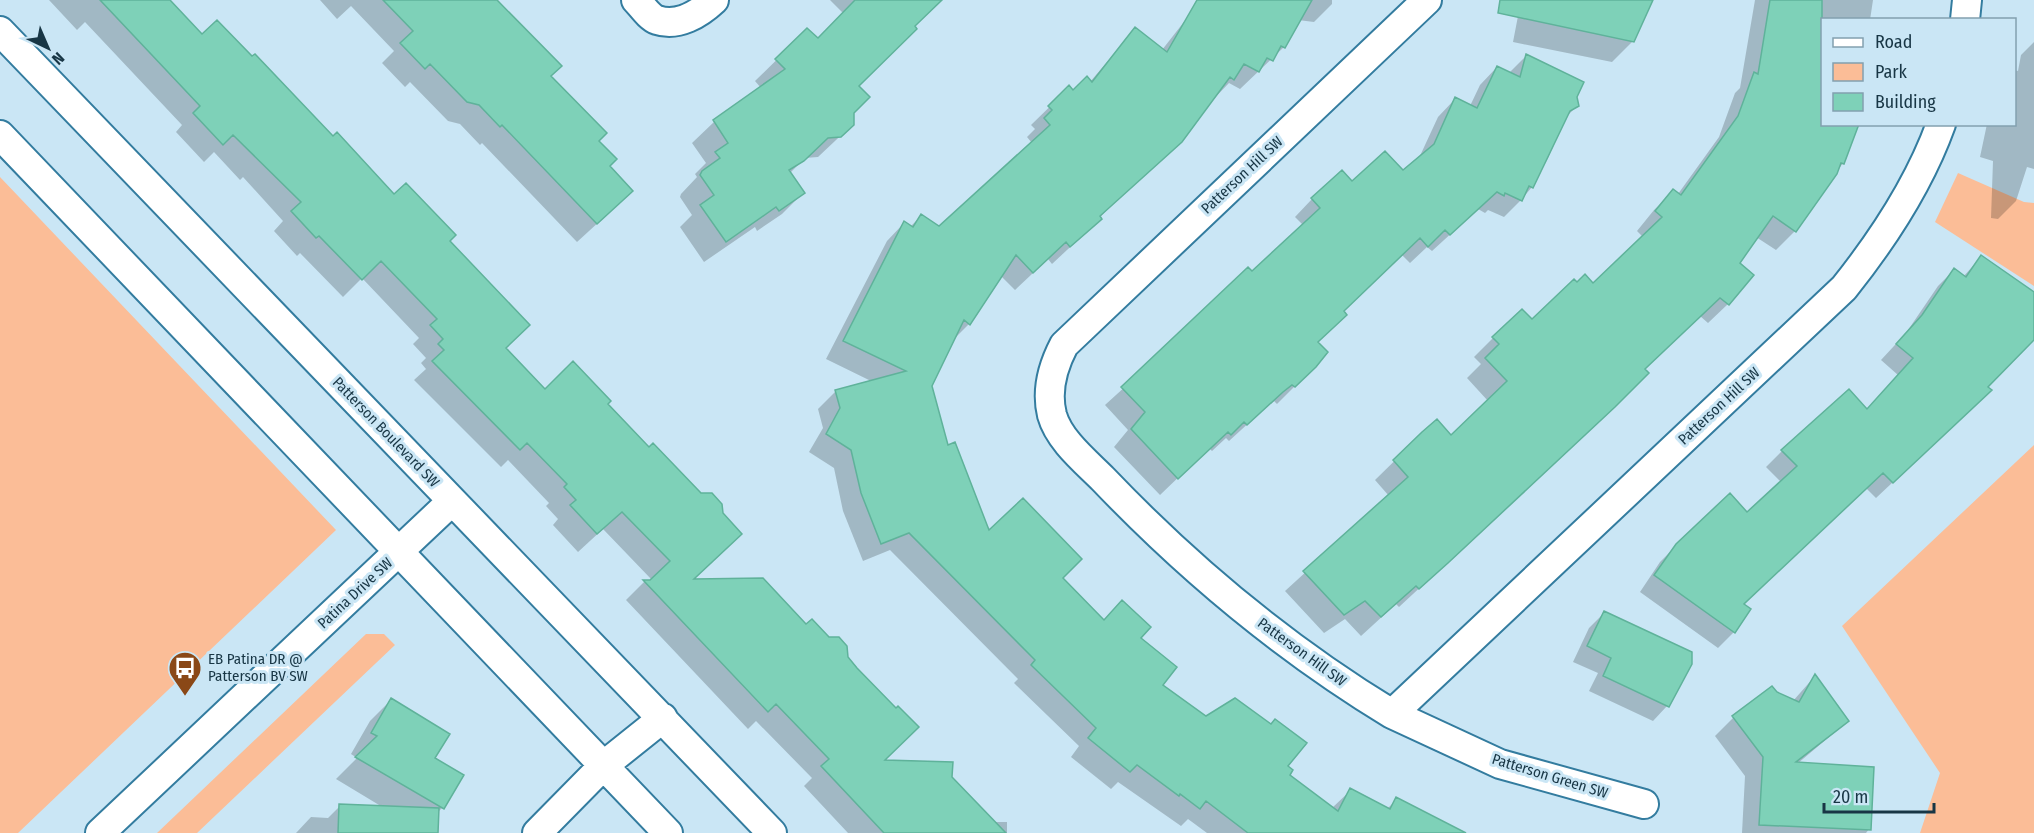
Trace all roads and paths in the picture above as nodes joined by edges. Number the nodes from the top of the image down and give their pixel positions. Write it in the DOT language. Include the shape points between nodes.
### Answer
graph roads {
  1 [pos="636,0"];
  2 [pos="714,0"];
  3 [pos="1427,0"];
  4 [pos="1967,0"];
  5 [pos="1965,18"];
  6 [pos="0,31"];
  7 [pos="1940,126"];
  8 [pos="0,135"];
  9 [pos="452,501"];
  10 [pos="400,552"];
  11 [pos="1392,714"];
  12 [pos="663,718"];
  13 [pos="603,766"];
  14 [pos="1644,804"];
  15 [pos="100,833"];
  16 [pos="537,833"];
  17 [pos="668,833"];
  18 [pos="772,833"];
  1 -- 2 [label="street" via="655,19 672,22 694,16"];
  3 -- 11 [label="street, Patterson Hill SW" via="1064,345 1049,389 1053,416 1067,441 1156,534 1252,616"];
  4 -- 5 [label="street"];
  6 -- 9 [label="street, Patterson Boulevard SW"];
  7 -- 11 [label="street, Patterson Hill SW" via="1899,212 1844,288"];
  8 -- 10 [label="street"];
  9 -- 10 [label="street, Patina Drive SW"];
  9 -- 12 [label="street, Patterson Boulevard SW"];
  10 -- 13 [label="street"];
  10 -- 15 [label="street, Patina Drive SW"];
  11 -- 14 [label="street, Patterson Green SW" via="1500,764"];
  12 -- 13 [label="street"];
  12 -- 18 [label="street, Patterson Boulevard SW"];
  13 -- 16 [label="street"];
  13 -- 17 [label="street"];
}
